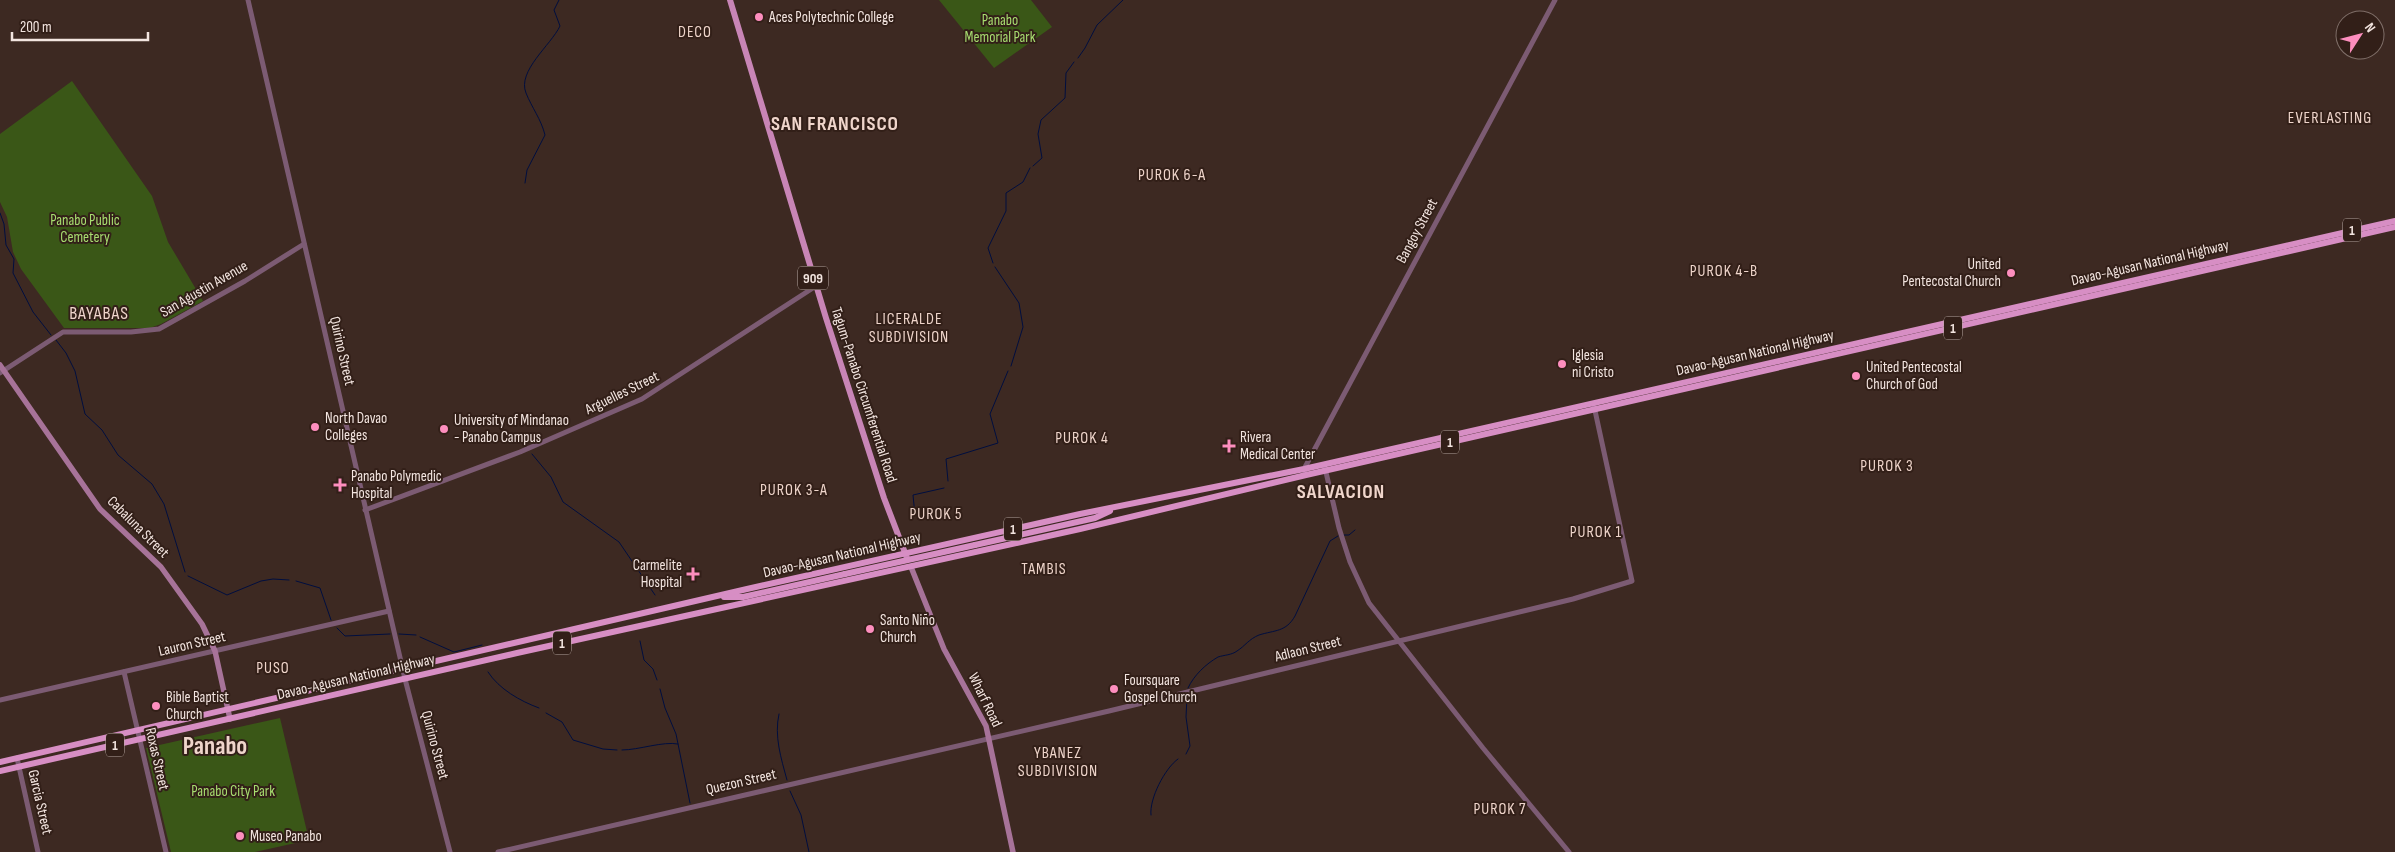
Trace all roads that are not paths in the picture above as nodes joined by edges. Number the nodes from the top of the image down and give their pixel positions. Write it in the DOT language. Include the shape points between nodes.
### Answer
graph roads {
  1 [pos="248,0"];
  2 [pos="730,0"];
  3 [pos="1555,0"];
  4 [pos="2395,221"];
  5 [pos="2395,228"];
  6 [pos="304,244"];
  7 [pos="2241,259"];
  8 [pos="816,286"];
  9 [pos="1,369"];
  10 [pos="1594,406"];
  11 [pos="1325,467"];
  12 [pos="1305,472"];
  13 [pos="1206,488"];
  14 [pos="1208,498"];
  15 [pos="1120,506"];
  16 [pos="365,510"];
  17 [pos="1095,518"];
  18 [pos="1123,519"];
  19 [pos="905,553"];
  20 [pos="911,567"];
  21 [pos="716,596"];
  22 [pos="743,597"];
  23 [pos="719,610"];
  24 [pos="389,611"];
  25 [pos="1398,640"];
  26 [pos="215,651"];
  27 [pos="403,669"];
  28 [pos="124,672"];
  29 [pos="405,679"];
  30 [pos="0,700"];
  31 [pos="228,710"];
  32 [pos="194,718"];
  33 [pos="230,719"];
  34 [pos="196,727"];
  35 [pos="138,731"];
  36 [pos="989,737"];
  37 [pos="140,739"];
  38 [pos="17,758"];
  39 [pos="0,762"];
  40 [pos="19,767"];
  41 [pos="0,771"];
  42 [pos="38,852"];
  43 [pos="166,852"];
  44 [pos="450,852"];
  45 [pos="498,852"];
  46 [pos="1014,852"];
  47 [pos="1569,852"];
  1 -- 6 [label="street, Quirino Street"];
  2 -- 8 [label="main road, Tagum-Panabo Circumferential Road / 909"];
  3 -- 12 [label="street, Bangoy Street"];
  4 -- 7 [label="highway, Davao-Agusan National Highway / 1"];
  5 -- 7 [label="highway, Davao-Agusan National Highway / 1"];
  6 -- 9 [label="street, San Agustin Avenue" via="159,329 63,332"];
  6 -- 16 [label="street, Quirino Street"];
  7 -- 10 [label="highway, Davao-Agusan National Highway / 1"];
  8 -- 16 [label="street, Arguelles Street" via="642,399 520,452"];
  8 -- 19 [label="main road, Tagum-Panabo Circumferential Road / 909" via="860,426"];
  9 -- 26 [label="main road, Cabaluna Street" via="100,509 174,583 202,624"];
  10 -- 11 [label="highway, Davao-Agusan National Highway / 1"];
  10 -- 25 [label="street, Adlaon Street" via="1632,580 1573,599"];
  11 -- 12 [label="highway, Davao-Agusan National Highway / 1"];
  11 -- 25 [label="street" via="1339,528 1358,582 1369,603"];
  12 -- 13 [label="highway, Davao-Agusan National Highway / 1"];
  12 -- 14 [label="highway, Davao-Agusan National Highway / 1"];
  13 -- 14 [label="highway"];
  13 -- 15 [label="highway, Davao-Agusan National Highway / 1"];
  14 -- 18 [label="highway, Davao-Agusan National Highway / 1"];
  15 -- 17 [label="highway, Davao-Agusan National Highway / 1"];
  15 -- 19 [label="highway, Davao-Agusan National Highway / 1"];
  16 -- 24 [label="street, Quirino Street"];
  17 -- 18 [label="highway, Davao-Agusan National Highway / 1"];
  17 -- 22 [label="highway, Davao-Agusan National Highway / 1, bridge"];
  18 -- 20 [label="highway, Davao-Agusan National Highway / 1"];
  19 -- 20 [label="main road, Tagum-Panabo Circumferential Road / 909"];
  19 -- 21 [label="highway, Davao-Agusan National Highway / 1"];
  20 -- 23 [label="highway, Davao-Agusan National Highway / 1"];
  20 -- 36 [label="main road, Wharf Road" via="939,637 980,713"];
  21 -- 22 [label="highway, Davao-Agusan National Highway / 1"];
  21 -- 27 [label="highway, Davao-Agusan National Highway / 1"];
  22 -- 23 [label="highway, Davao-Agusan National Highway / 1"];
  23 -- 29 [label="highway, Davao-Agusan National Highway / 1"];
  24 -- 26 [label="street, Lauron Street"];
  24 -- 27 [label="street, Quirino Street"];
  25 -- 36 [label="street, Adlaon Street"];
  25 -- 47 [label="street"];
  26 -- 28 [label="street, Lauron Street"];
  26 -- 31 [label="main road, Cabaluna Street"];
  27 -- 29 [label="street, Quirino Street"];
  27 -- 31 [label="highway, Davao-Agusan National Highway / 1"];
  28 -- 30 [label="street, Lauron Street"];
  28 -- 35 [label="street, Roxas Street"];
  29 -- 33 [label="highway, Davao-Agusan National Highway / 1"];
  29 -- 44 [label="street, Quirino Street"];
  31 -- 32 [label="highway, Davao-Agusan National Highway / 1"];
  31 -- 33 [label="main road, Cabaluna Street"];
  32 -- 34 [label="highway"];
  32 -- 35 [label="highway, Davao-Agusan National Highway / 1"];
  33 -- 34 [label="highway, Davao-Agusan National Highway / 1"];
  34 -- 37 [label="highway, Davao-Agusan National Highway / 1"];
  35 -- 37 [label="street, Roxas Street"];
  35 -- 38 [label="highway, Davao-Agusan National Highway / 1"];
  36 -- 45 [label="street, Quezon Street"];
  36 -- 46 [label="main road, Wharf Road"];
  37 -- 40 [label="highway, Davao-Agusan National Highway / 1"];
  37 -- 43 [label="street, Roxas Street"];
  38 -- 39 [label="highway, Davao-Agusan National Highway / 1"];
  38 -- 40 [label="street, Garcia Street"];
  40 -- 41 [label="highway, Davao-Agusan National Highway / 1"];
  40 -- 42 [label="street, Garcia Street"];
}
